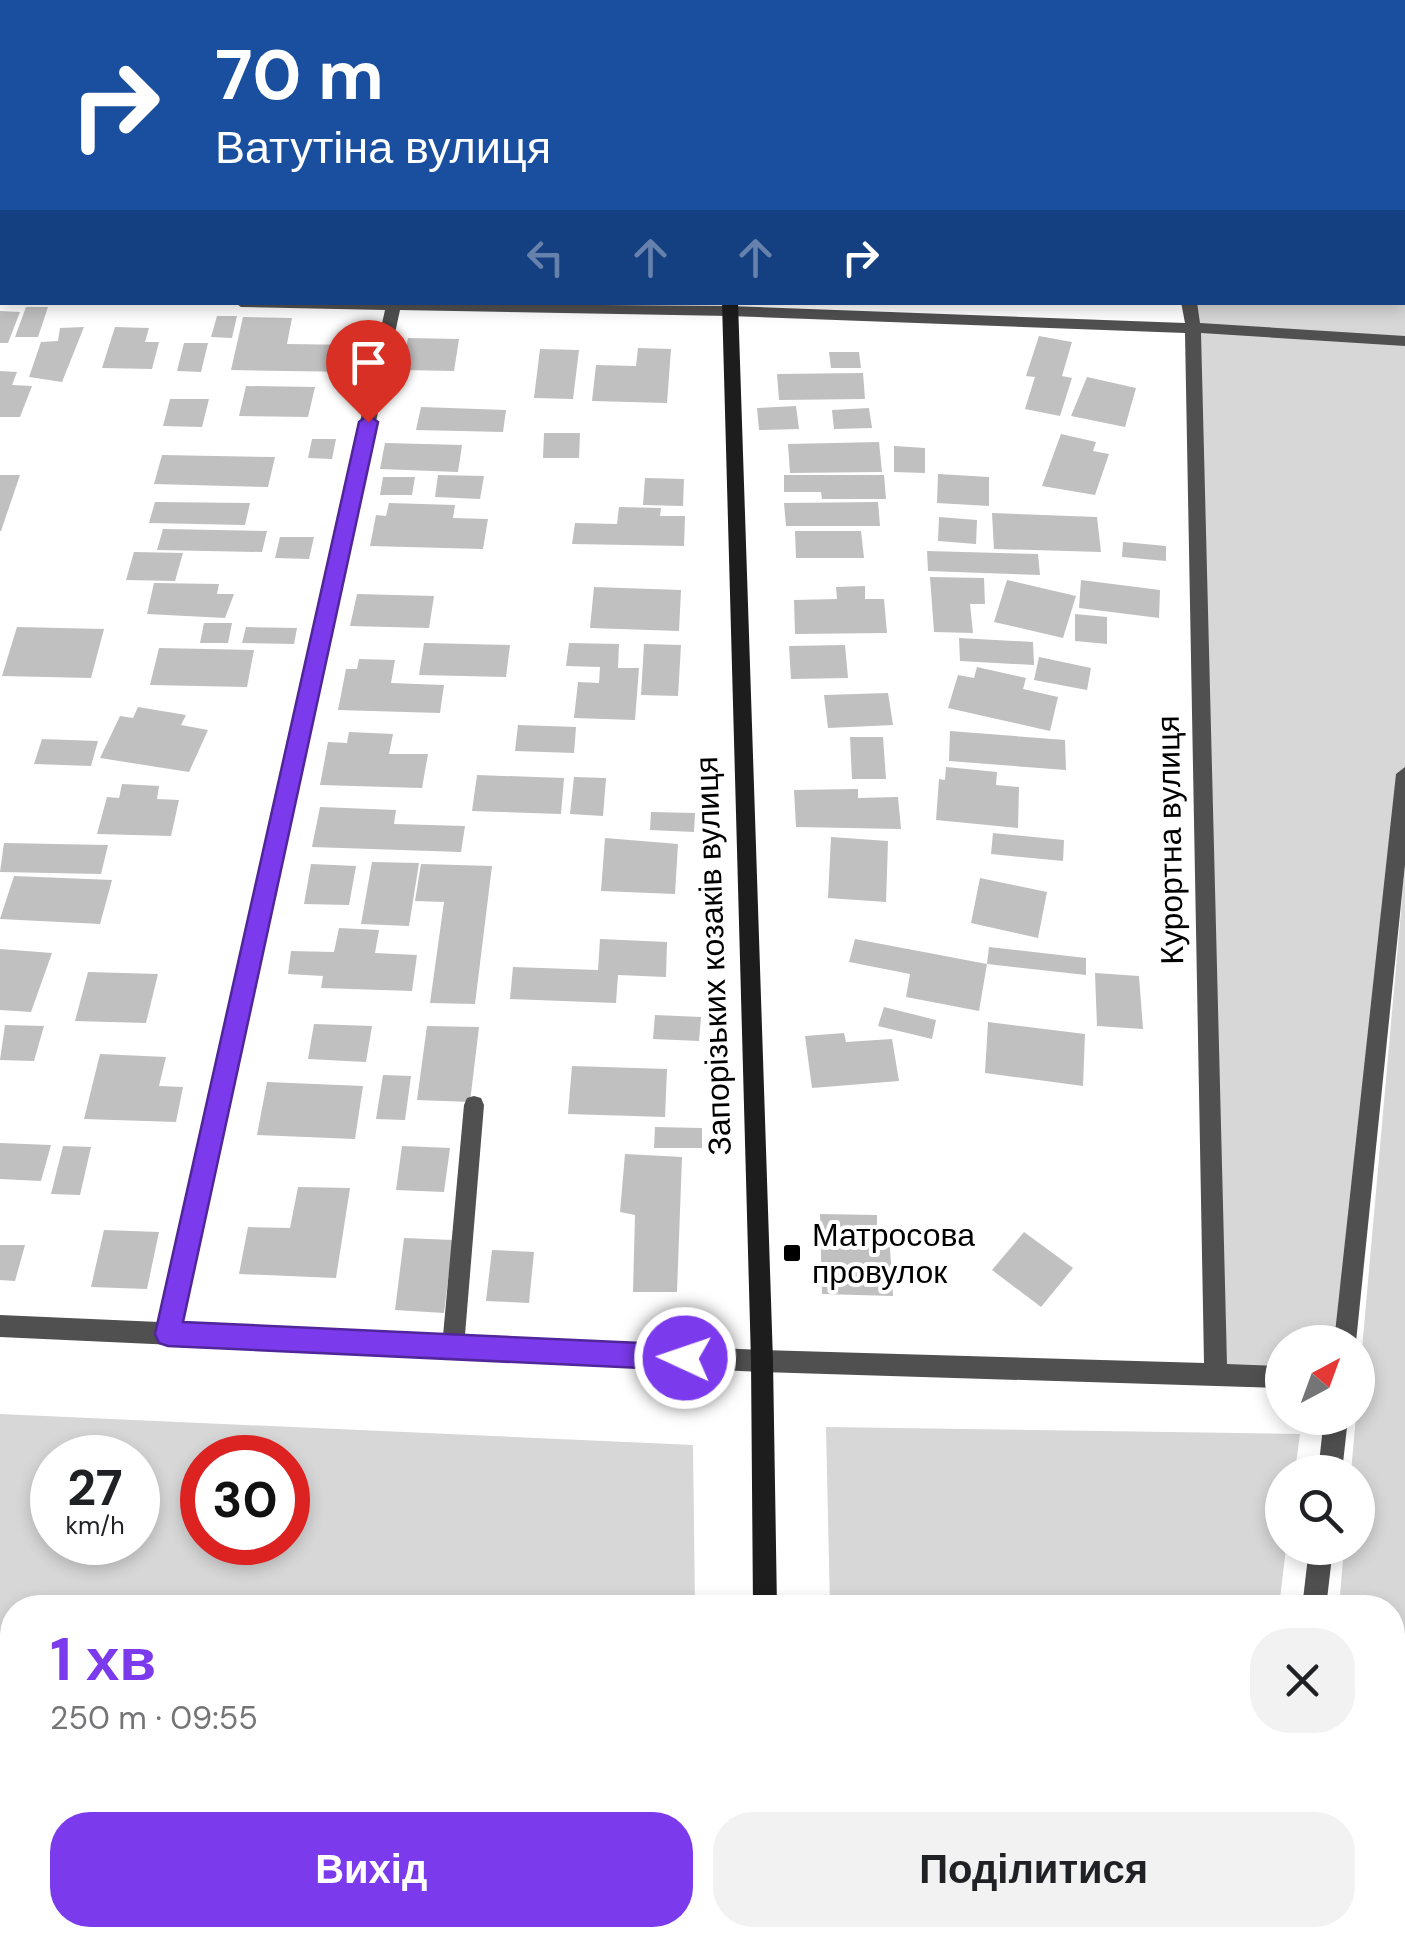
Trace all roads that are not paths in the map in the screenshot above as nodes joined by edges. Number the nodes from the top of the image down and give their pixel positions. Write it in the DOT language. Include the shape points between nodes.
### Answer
graph roads {
  1 [pos="394,305"];
  2 [pos="1190,305"];
  3 [pos="730,307"];
  4 [pos="1194,328"];
  5 [pos="1405,341"];
  6 [pos="1405,774"];
  7 [pos="474,1105"];
  8 [pos="1347,1325"];
  9 [pos="0,1326"];
  10 [pos="168,1334"];
  11 [pos="453,1347"];
  12 [pos="762,1362"];
  13 [pos="1216,1377"];
  14 [pos="1265,1377"];
  15 [pos="1319,1565"];
  16 [pos="765,1595"];
  17 [pos="1316,1595"];
  1 -- 3 [label="street"];
  1 -- 10 [label="street"];
  2 -- 4 [label="street, Курортна вулиця"];
  3 -- 4 [label="street"];
  3 -- 12 [label="main road, Запорізьких козаків вулиця"];
  4 -- 5 [label="street"];
  4 -- 13 [label="street, Курортна вулиця"];
  6 -- 8 [label="street"];
  7 -- 11 [label="street"];
  9 -- 10 [label="street"];
  10 -- 11 [label="street"];
  11 -- 12 [label="street"];
  12 -- 13 [label="street"];
  12 -- 16 [label="main road, Запорізьких козаків вулиця"];
  13 -- 14 [label="street"];
  15 -- 17 [label="street"];
}
